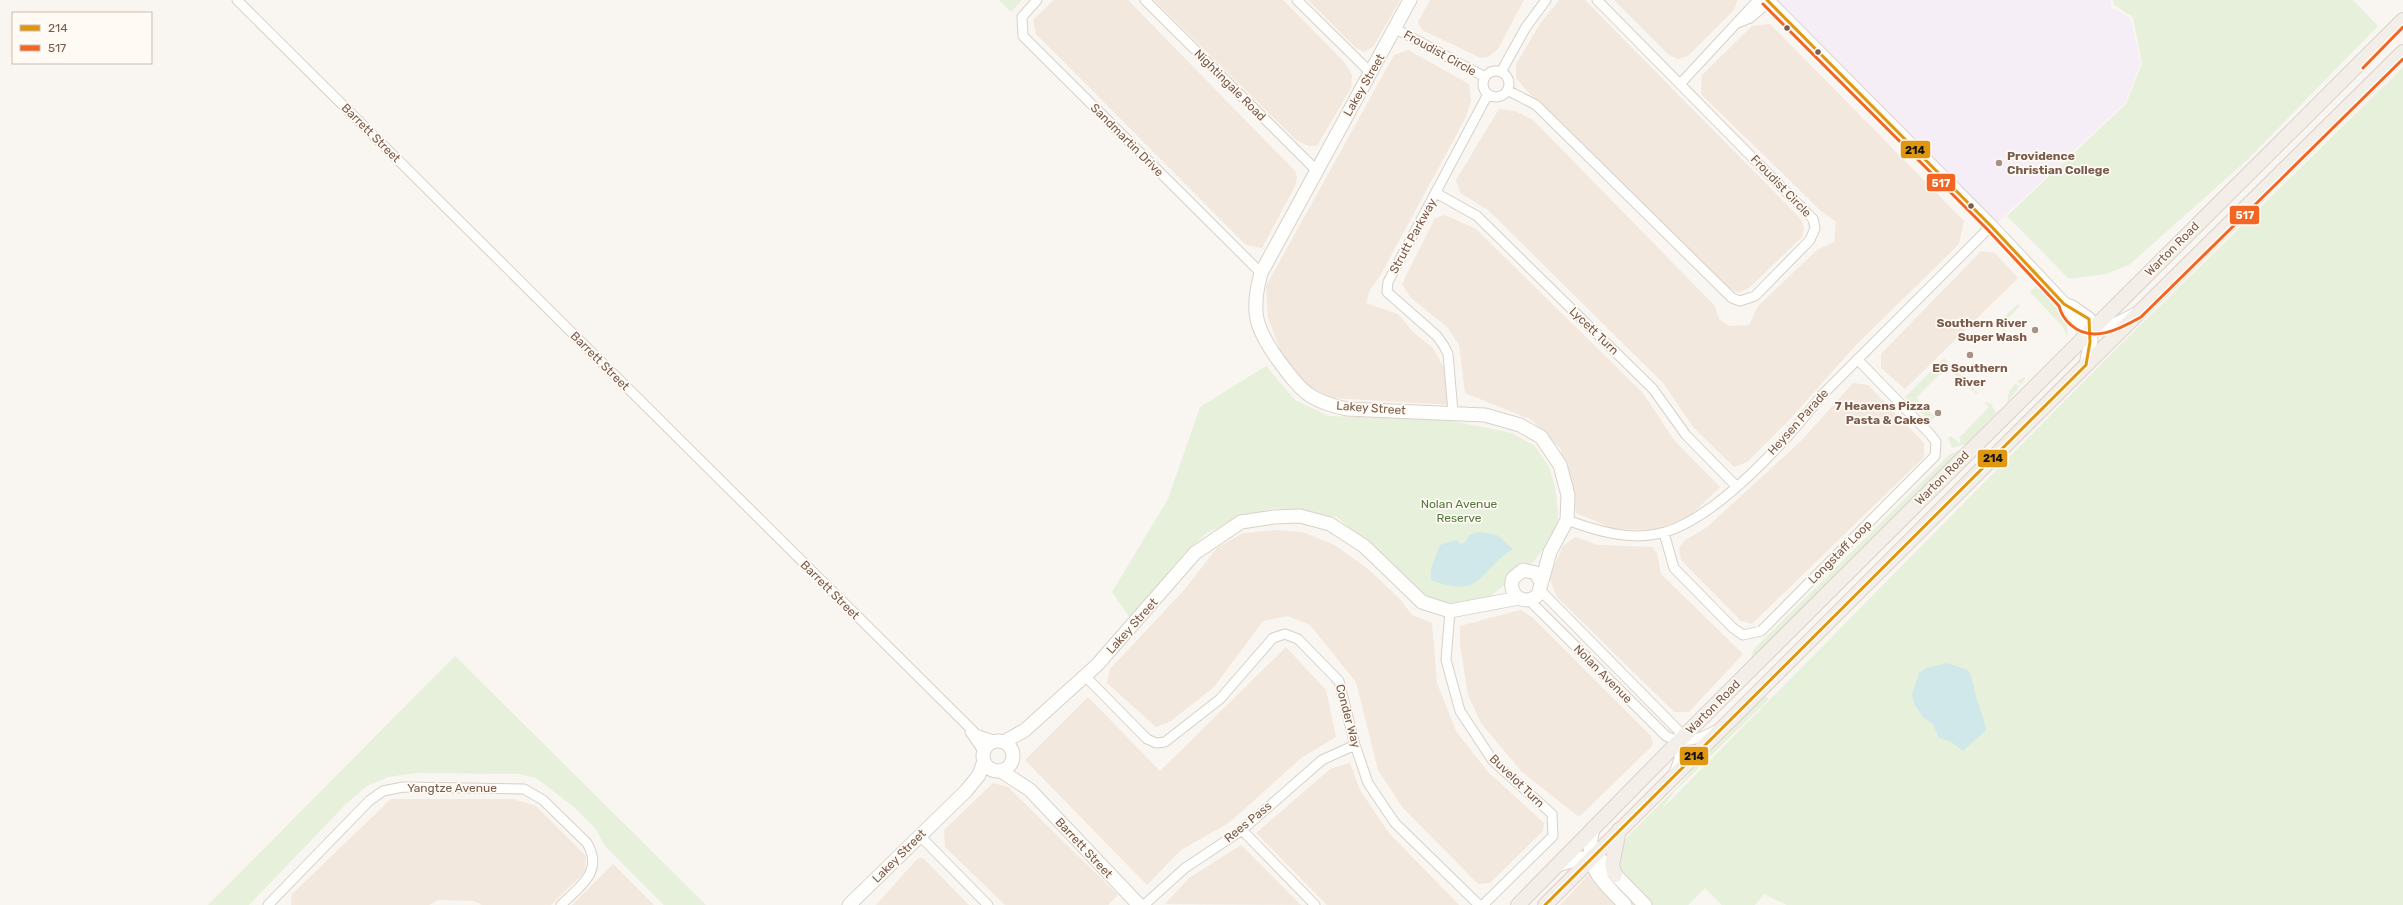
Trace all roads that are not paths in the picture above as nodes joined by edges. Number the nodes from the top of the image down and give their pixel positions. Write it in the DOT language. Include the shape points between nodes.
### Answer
graph roads {
  1 [pos="237,0"];
  2 [pos="1037,0"];
  3 [pos="1145,0"];
  4 [pos="1297,0"];
  5 [pos="1410,0"];
  6 [pos="1546,0"];
  7 [pos="1597,0"];
  8 [pos="1765,1"];
  9 [pos="2401,26"];
  10 [pos="1396,29"];
  11 [pos="2403,52"];
  12 [pos="1501,72"];
  13 [pos="1371,73"];
  14 [pos="1485,77"];
  15 [pos="1680,84"];
  16 [pos="1507,90"];
  17 [pos="1488,94"];
  18 [pos="2313,140"];
  19 [pos="1316,170"];
  20 [pos="2232,188"];
  21 [pos="1436,193"];
  22 [pos="1991,226"];
  23 [pos="1260,273"];
  24 [pos="2138,313"];
  25 [pos="2091,330"];
  26 [pos="1857,359"];
  27 [pos="2086,364"];
  28 [pos="1453,412"];
  29 [pos="1736,486"];
  30 [pos="1567,520"];
  31 [pos="1664,533"];
  32 [pos="1550,552"];
  33 [pos="1526,570"];
  34 [pos="1512,581"];
  35 [pos="1541,586"];
  36 [pos="1524,599"];
  37 [pos="1494,602"];
  38 [pos="1450,611"];
  39 [pos="1085,676"];
  40 [pos="964,722"];
  41 [pos="1724,725"];
  42 [pos="1025,730"];
  43 [pos="1681,740"];
  44 [pos="1000,742"];
  45 [pos="1355,745"];
  46 [pos="984,756"];
  47 [pos="1013,758"];
  48 [pos="999,771"];
  49 [pos="1673,777"];
  50 [pos="1030,790"];
  51 [pos="966,791"];
  52 [pos="1592,829"];
  53 [pos="1242,830"];
  54 [pos="1619,830"];
  55 [pos="920,835"];
  56 [pos="1590,858"];
  57 [pos="1558,865"];
  58 [pos="1615,875"];
  59 [pos="271,904"];
  60 [pos="561,905"];
  61 [pos="849,905"];
  62 [pos="988,905"];
  63 [pos="1139,905"];
  64 [pos="1144,905"];
  65 [pos="1315,905"];
  66 [pos="1479,905"];
  67 [pos="1483,905"];
  68 [pos="1518,905"];
  69 [pos="1545,905"];
  70 [pos="1625,905"];
  71 [pos="1645,905"];
  1 -- 40 [label="street, Barrett Street"];
  2 -- 23 [label="street, Sandmartin Drive" via="1022,17 1023,36"];
  3 -- 19 [label="street, Nightingale Road"];
  4 -- 13 [label="street"];
  5 -- 10 [label="street, Lakey Street"];
  6 -- 12 [label="street" via="1526,27"];
  7 -- 15 [label="street, Froudist Circle"];
  8 -- 15 [label="street" via="1750,18 1737,24"];
  8 -- 22 [label="street"];
  9 -- 20 [label="main road, Warton Road"];
  10 -- 13 [label="street, Lakey Street"];
  10 -- 14 [label="street, Froudist Circle"];
  11 -- 18 [label="main road, Warton Road"];
  12 -- 14 [label="street" via="1490,72"];
  12 -- 16 [label="street" via="1508,78"];
  13 -- 19 [label="street, Lakey Street"];
  14 -- 17 [label="street" via="1484,88"];
  15 -- 16 [label="street, Froudist Circle" via="1814,219 1815,228 1810,240 1755,296 1740,301 1732,298 1707,274 1536,105"];
  16 -- 17 [label="street" via="1496,97"];
  17 -- 21 [label="street, Strutt Parkway"];
  18 -- 20 [label="main road" via="2304,133 2298,134"];
  18 -- 24 [label="main road, Warton Road"];
  19 -- 23 [label="street, Lakey Street"];
  20 -- 25 [label="main road, Warton Road"];
  21 -- 28 [label="street, Strutt Parkway" via="1392,273 1387,292 1444,346 1448,354"];
  21 -- 29 [label="street, Lycett Turn" via="1482,222 1653,389 1686,435"];
  22 -- 25 [label="street" via="2064,304 2089,319"];
  22 -- 26 [label="street, Heysen Parade"];
  23 -- 28 [label="street, Lakey Street" via="1255,298 1258,328 1263,339 1302,391 1327,405 1347,409"];
  24 -- 25 [label="street" via="2108,328"];
  24 -- 27 [label="main road, Warton Road"];
  25 -- 27 [label="street"];
  25 -- 43 [label="main road, Warton Road"];
  26 -- 29 [label="street, Heysen Parade" via="1822,395 1799,425"];
  26 -- 31 [label="street, Longstaff Loop" via="1930,434 1936,442 1935,456 1761,631 1743,635 1674,568"];
  27 -- 41 [label="main road, Warton Road"];
  28 -- 30 [label="street, Lakey Street" via="1485,415 1520,425 1541,438 1560,464 1568,495"];
  29 -- 31 [label="street, Heysen Parade" via="1720,502 1692,522"];
  30 -- 31 [label="street, Heysen Parade" via="1609,533 1633,536"];
  30 -- 32 [label="street, Lakey Street"];
  32 -- 33 [label="street, Lakey Street"];
  32 -- 35 [label="street, Lakey Street"];
  33 -- 34 [label="street, Lakey Street" via="1518,573"];
  33 -- 35 [label="street" via="1536,573"];
  34 -- 36 [label="street" via="1512,590"];
  34 -- 37 [label="street, Lakey Street"];
  35 -- 36 [label="street" via="1536,597"];
  35 -- 43 [label="street, Nolan Avenue" via="1673,724 1679,731"];
  36 -- 37 [label="street, Lakey Street"];
  36 -- 43 [label="street, Nolan Avenue" via="1666,736"];
  37 -- 38 [label="street, Lakey Street"];
  38 -- 39 [label="street, Lakey Street" via="1422,602 1364,546 1330,524 1300,516 1241,522 1195,553 1125,635"];
  38 -- 67 [label="street, Buvelot Turn" via="1446,660 1460,711 1493,761 1552,814 1553,836"];
  39 -- 42 [label="street, Lakey Street"];
  39 -- 45 [label="street, Conder Way" via="1147,739 1156,743 1165,742 1220,699 1273,638 1279,635 1293,636 1339,681"];
  40 -- 44 [label="street, Barrett Street" via="976,734"];
  40 -- 46 [label="street, Barrett Street"];
  41 -- 43 [label="street, Nolan Avenue" via="1696,740"];
  41 -- 49 [label="main road, Warton Road"];
  42 -- 44 [label="street, Lakey Street"];
  42 -- 47 [label="street, Lakey Street"];
  43 -- 49 [label="street" via="1680,759"];
  43 -- 52 [label="main road, Warton Road"];
  44 -- 46 [label="street, Lakey Street" via="988,745"];
  44 -- 47 [label="street" via="1010,747"];
  45 -- 53 [label="street, Rees Pass" via="1322,760"];
  45 -- 66 [label="street, Conder Way" via="1368,783 1395,823"];
  46 -- 48 [label="street" via="989,768"];
  46 -- 51 [label="street, Lakey Street" via="979,775"];
  47 -- 48 [label="street, Lakey Street"];
  47 -- 50 [label="street, Barrett Street"];
  48 -- 50 [label="street, Barrett Street"];
  48 -- 51 [label="street, Lakey Street"];
  49 -- 54 [label="main road, Warton Road"];
  50 -- 63 [label="street, Barrett Street"];
  51 -- 55 [label="street, Lakey Street"];
  52 -- 56 [label="street"];
  52 -- 57 [label="main road, Warton Road"];
  53 -- 64 [label="street, Rees Pass" via="1185,868"];
  53 -- 65 [label="street"];
  54 -- 56 [label="main road, Warton Road"];
  54 -- 58 [label="main road" via="1612,865"];
  55 -- 61 [label="street, Lakey Street"];
  55 -- 62 [label="street"];
  56 -- 57 [label="street" via="1580,858"];
  56 -- 58 [label="street" via="1599,858"];
  56 -- 69 [label="main road, Warton Road"];
  56 -- 70 [label="street" via="1597,875"];
  57 -- 68 [label="main road, Warton Road"];
  58 -- 71 [label="street"];
  59 -- 60 [label="street, Yangtze Avenue" via="383,791 404,787 442,787 524,789 534,793 554,810 587,843 594,861 586,880"];
}
